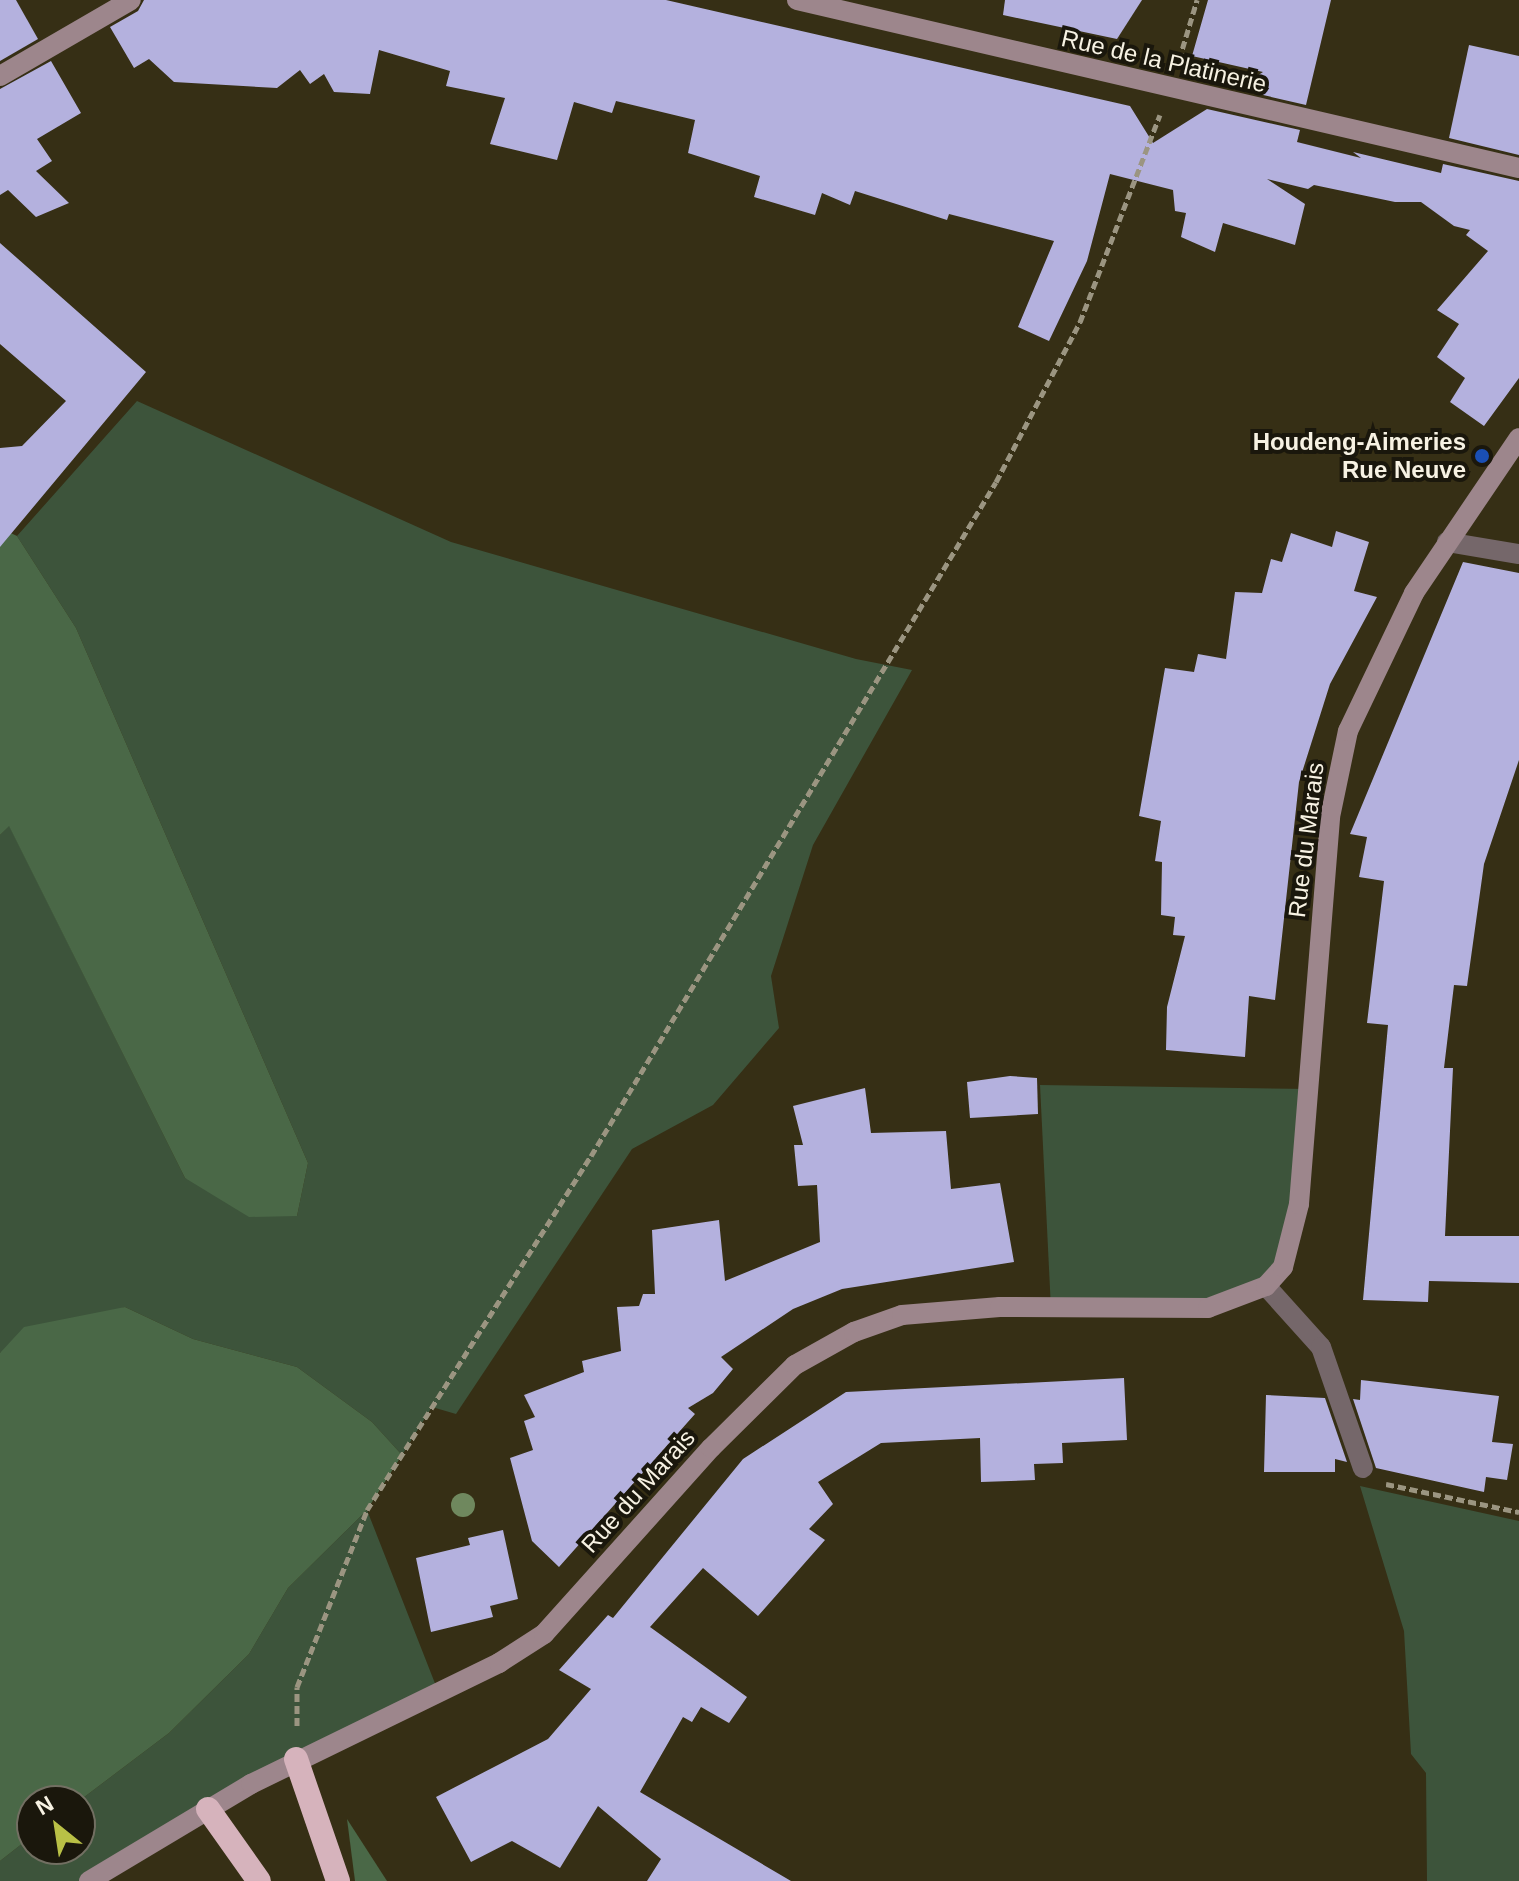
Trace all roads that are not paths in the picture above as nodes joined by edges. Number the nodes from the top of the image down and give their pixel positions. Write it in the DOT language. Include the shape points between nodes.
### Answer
graph roads {
  1 [pos="131,0"];
  2 [pos="797,0"];
  3 [pos="0,76"];
  4 [pos="1519,168"];
  5 [pos="1519,438"];
  6 [pos="1447,542"];
  7 [pos="1519,554"];
  8 [pos="1266,1286"];
  9 [pos="1363,1468"];
  10 [pos="296,1759"];
  11 [pos="208,1809"];
  12 [pos="89,1881"];
  13 [pos="259,1881"];
  14 [pos="338,1881"];
  1 -- 3 [label="street"];
  2 -- 4 [label="street, Rue de la Platinerie"];
  5 -- 6 [label="street, Rue du Marais"];
  6 -- 7 [label="street"];
  6 -- 8 [label="street, Rue du Marais" via="1385,647 1348,731 1330,817 1299,1204 1283,1267"];
  8 -- 9 [label="street" via="1321,1347"];
  8 -- 10 [label="street, Rue du Marais" via="1208,1308 1000,1307 902,1315 854,1332 795,1365 711,1448 544,1634 499,1663"];
  10 -- 11 [label="street, Rue du Marais"];
  10 -- 14 [label="highway"];
  11 -- 12 [label="street, Rue du Marais"];
  11 -- 13 [label="highway"];
}
